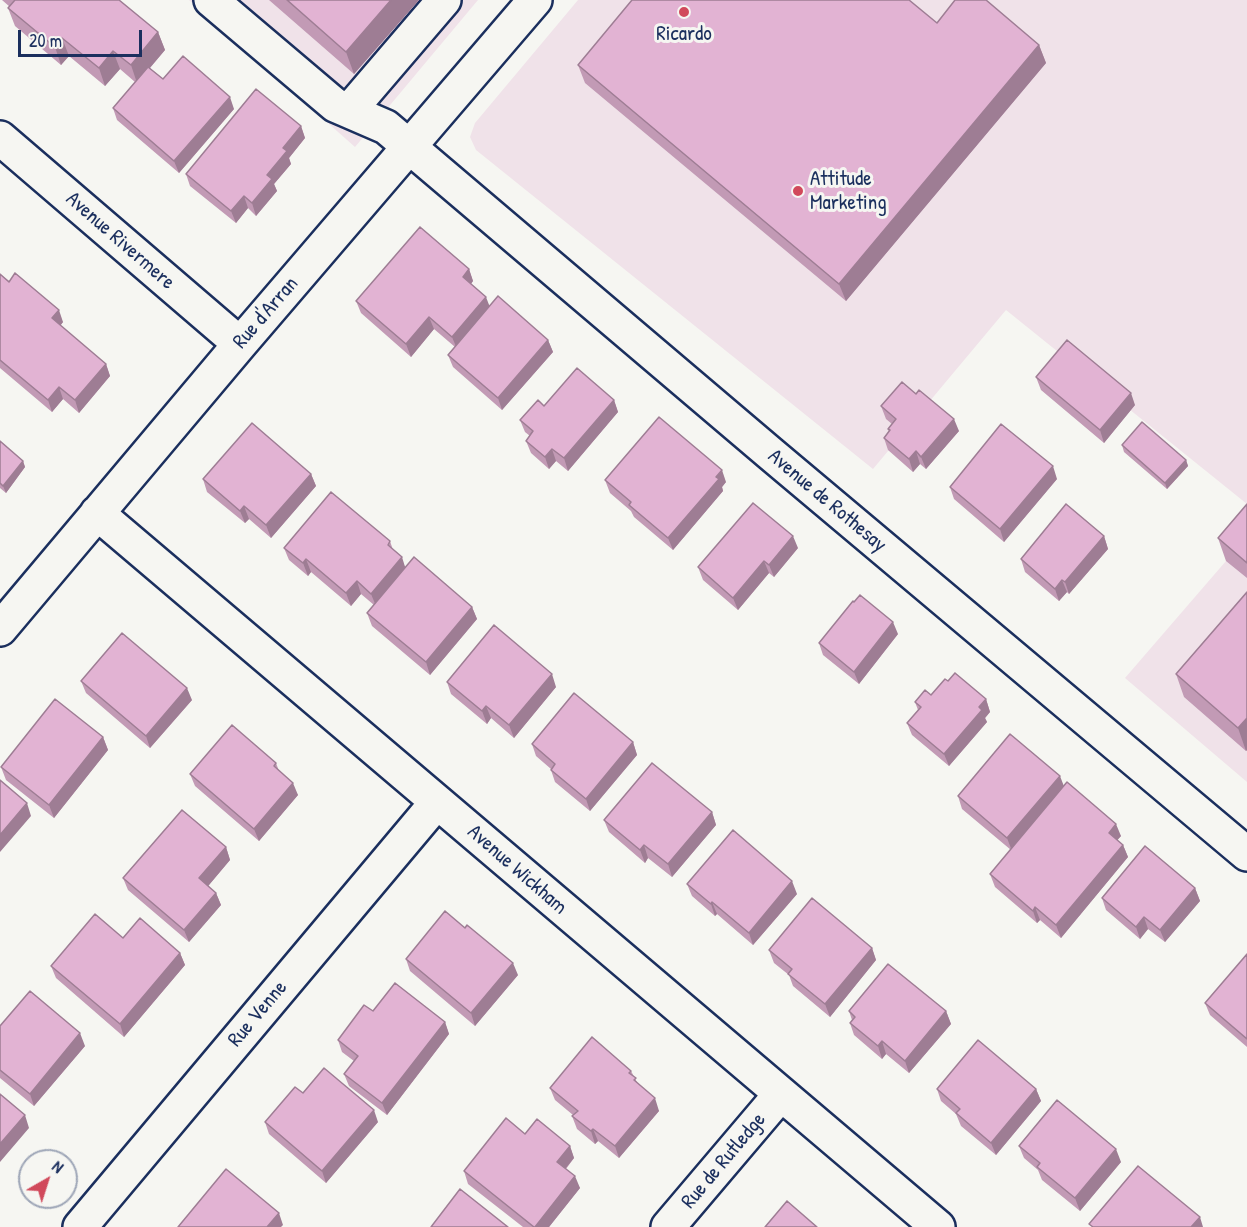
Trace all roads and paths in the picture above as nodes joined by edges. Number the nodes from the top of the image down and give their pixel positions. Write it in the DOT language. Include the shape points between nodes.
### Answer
graph roads {
  1 [pos="211,0"];
  2 [pos="444,0"];
  3 [pos="535,0"];
  4 [pos="349,111"];
  5 [pos="0,138"];
  6 [pos="409,147"];
  7 [pos="240,344"];
  8 [pos="98,513"];
  9 [pos="0,629"];
  10 [pos="437,802"];
  11 [pos="1247,854"];
  12 [pos="780,1095"];
  13 [pos="80,1227"];
  14 [pos="668,1227"];
  15 [pos="938,1227"];
  1 -- 4 [label="street, Avenue de Rothesay" via="335,105"];
  2 -- 4 [label="street"];
  3 -- 6 [label="street, Rue d'Arran"];
  4 -- 6 [label="street, Avenue de Rothesay" via="386,127"];
  5 -- 7 [label="street, Avenue Rivermere"];
  6 -- 7 [label="street, Rue d'Arran"];
  6 -- 11 [label="street, Avenue de Rothesay"];
  7 -- 8 [label="street, Rue d'Arran"];
  8 -- 9 [label="street, Rue d'Arran"];
  8 -- 10 [label="street, Avenue Wickham"];
  10 -- 12 [label="street, Avenue Wickham"];
  10 -- 13 [label="street, Rue Venne"];
  12 -- 14 [label="street, Rue de Rutledge"];
  12 -- 15 [label="street, Avenue Wickham"];
}
